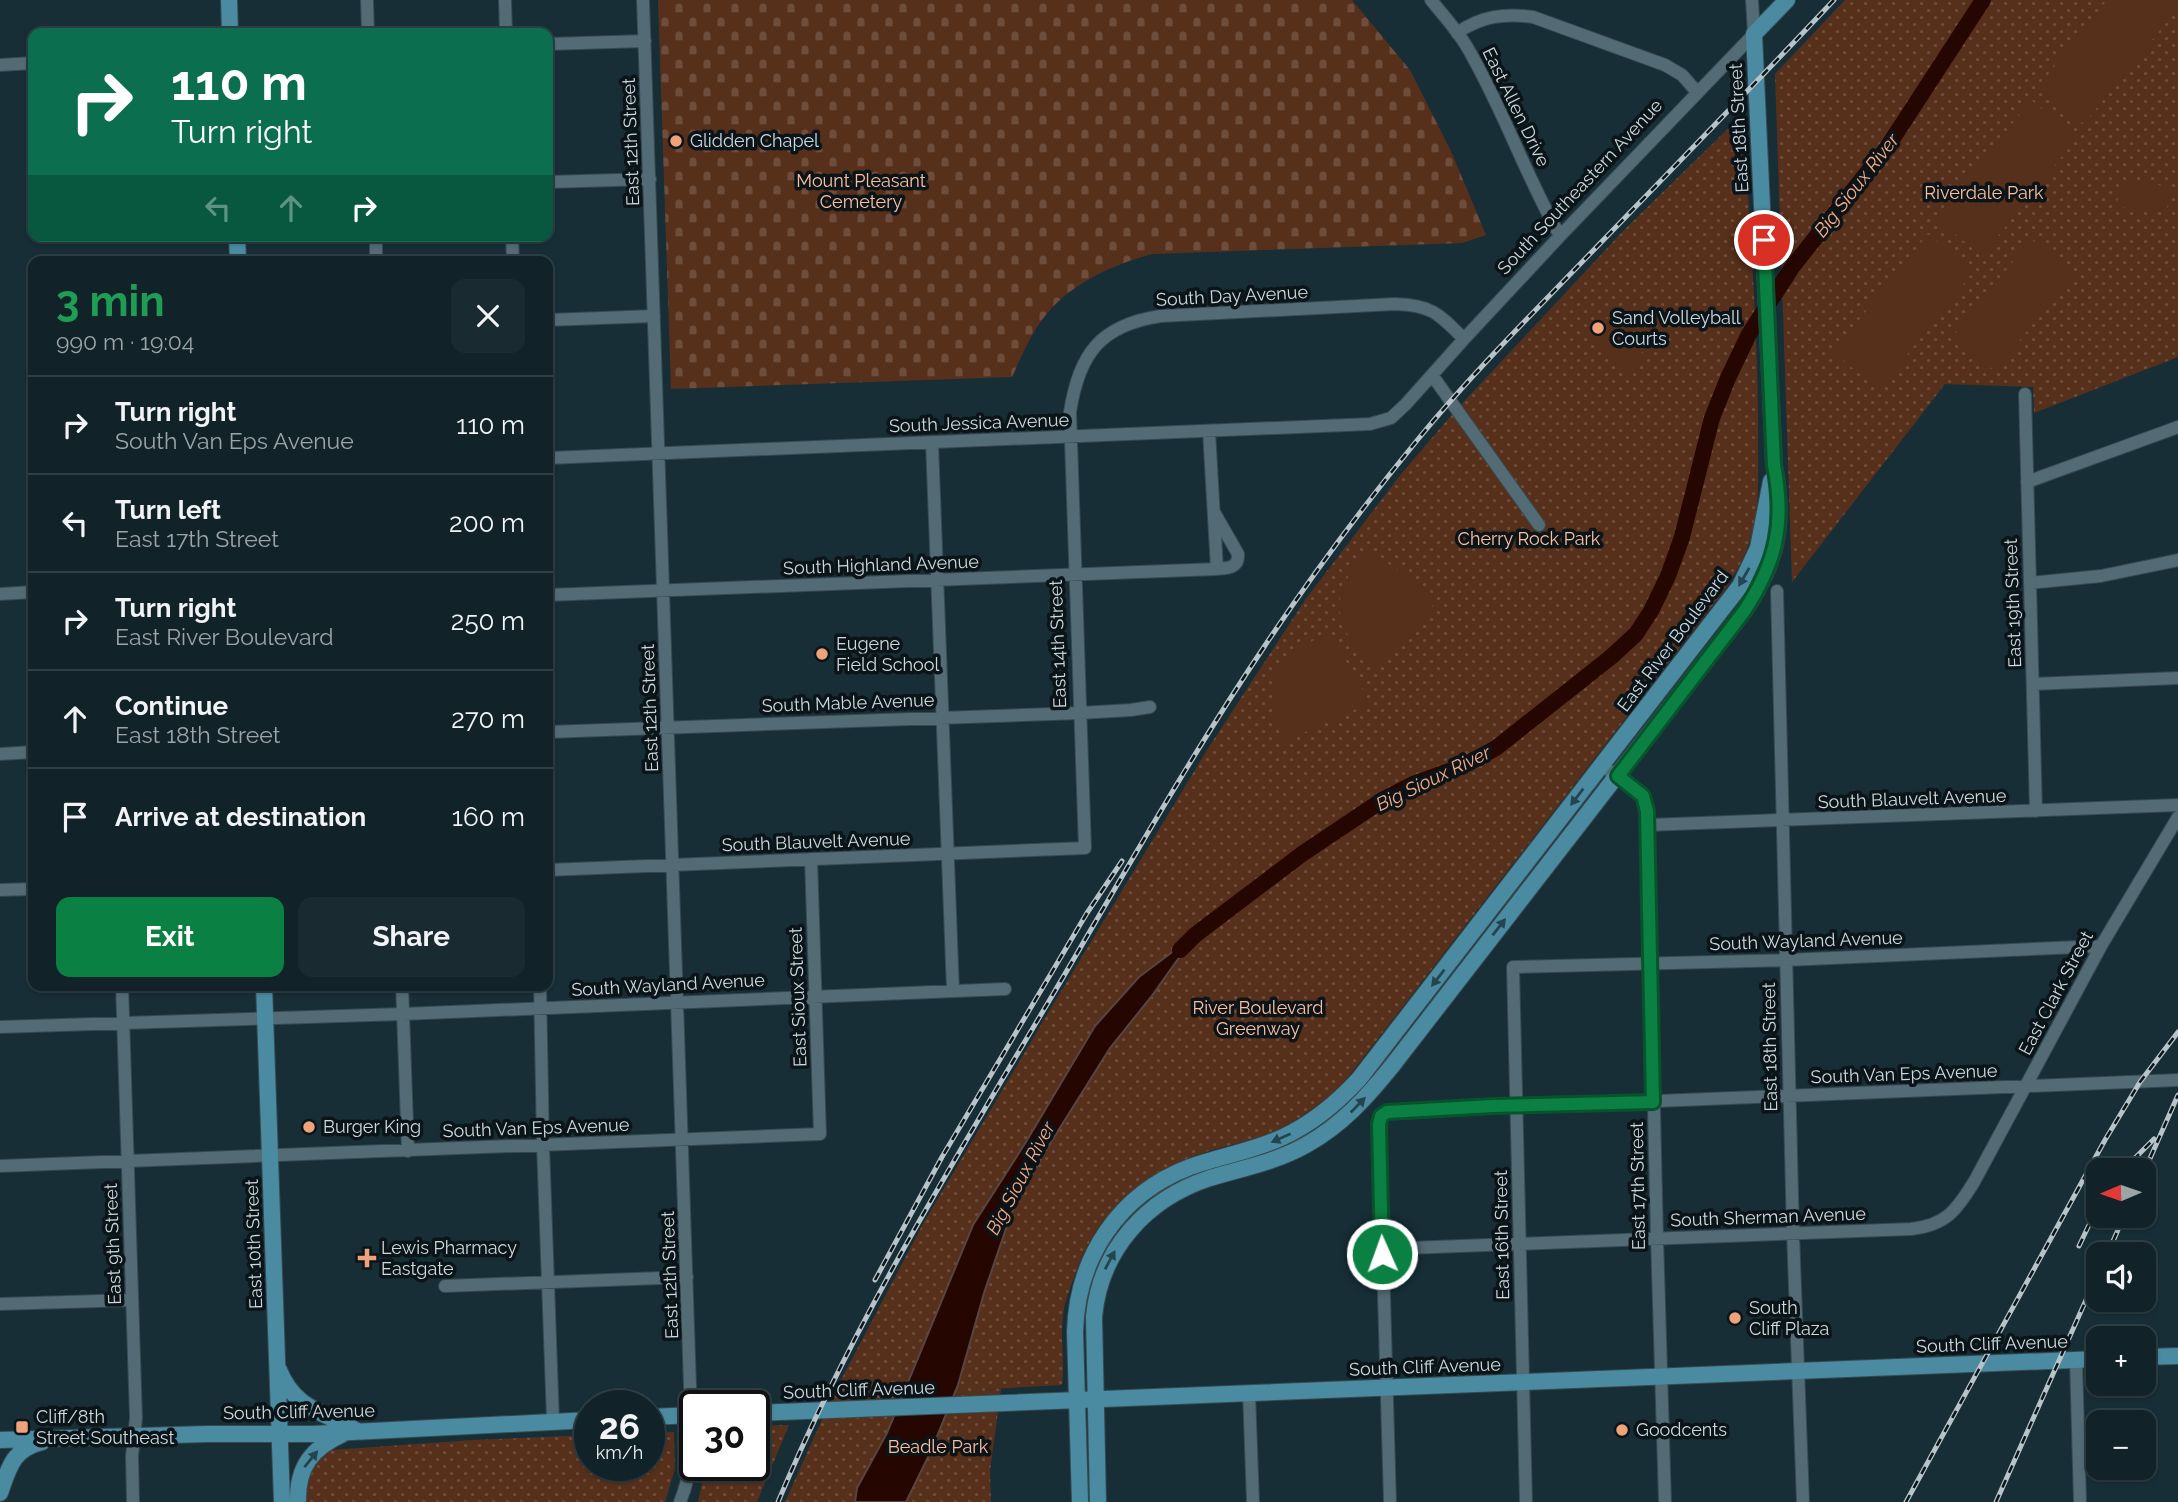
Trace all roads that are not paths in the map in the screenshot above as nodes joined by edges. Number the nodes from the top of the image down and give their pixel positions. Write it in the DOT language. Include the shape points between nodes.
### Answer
graph roads {
  1 [pos="229,0"];
  2 [pos="367,0"];
  3 [pos="505,0"];
  4 [pos="643,0"];
  5 [pos="1431,0"];
  6 [pos="1752,0"];
  7 [pos="1787,0"];
  8 [pos="230,28"];
  9 [pos="368,28"];
  10 [pos="506,28"];
  11 [pos="1458,33"];
  12 [pos="1754,34"];
  13 [pos="645,41"];
  14 [pos="553,44"];
  15 [pos="28,64"];
  16 [pos="0,65"];
  17 [pos="1697,92"];
  18 [pos="650,179"];
  19 [pos="553,182"];
  20 [pos="1560,236"];
  21 [pos="654,316"];
  22 [pos="553,320"];
  23 [pos="1464,339"];
  24 [pos="1432,375"];
  25 [pos="2025,394"];
  26 [pos="1406,404"];
  27 [pos="2178,427"];
  28 [pos="1209,431"];
  29 [pos="1070,437"];
  30 [pos="932,443"];
  31 [pos="658,454"];
  32 [pos="553,458"];
  33 [pos="1774,465"];
  34 [pos="2027,482"];
  35 [pos="1214,512"];
  36 [pos="1539,525"];
  37 [pos="2178,560"];
  38 [pos="1217,569"];
  39 [pos="1074,575"];
  40 [pos="937,580"];
  41 [pos="2030,583"];
  42 [pos="664,591"];
  43 [pos="1777,591"];
  44 [pos="28,592"];
  45 [pos="0,594"];
  46 [pos="553,595"];
  47 [pos="2178,678"];
  48 [pos="2033,684"];
  49 [pos="1150,706"];
  50 [pos="1080,712"];
  51 [pos="943,717"];
  52 [pos="668,727"];
  53 [pos="553,732"];
  54 [pos="28,752"];
  55 [pos="0,754"];
  56 [pos="1602,765"];
  57 [pos="1618,776"];
  58 [pos="2178,805"];
  59 [pos="2036,811"];
  60 [pos="2178,817"];
  61 [pos="1783,821"];
  62 [pos="1648,825"];
  63 [pos="1085,848"];
  64 [pos="948,854"];
  65 [pos="811,859"];
  66 [pos="673,866"];
  67 [pos="553,870"];
  68 [pos="28,889"];
  69 [pos="0,890"];
  70 [pos="2101,946"];
  71 [pos="1787,960"];
  72 [pos="1651,964"];
  73 [pos="1513,967"];
  74 [pos="1005,989"];
  75 [pos="122,991"];
  76 [pos="264,991"];
  77 [pos="402,991"];
  78 [pos="540,991"];
  79 [pos="953,991"];
  80 [pos="816,996"];
  81 [pos="678,1002"];
  82 [pos="541,1008"];
  83 [pos="403,1014"];
  84 [pos="265,1018"];
  85 [pos="123,1023"];
  86 [pos="0,1027"];
  87 [pos="2178,1080"];
  88 [pos="2026,1086"];
  89 [pos="1791,1096"];
  90 [pos="1653,1102"];
  91 [pos="1517,1105"];
  92 [pos="820,1134"];
  93 [pos="684,1139"];
  94 [pos="543,1145"];
  95 [pos="408,1151"];
  96 [pos="270,1156"];
  97 [pos="128,1161"];
  98 [pos="0,1166"];
  99 [pos="1943,1221"];
  100 [pos="1793,1233"];
  101 [pos="1657,1238"];
  102 [pos="1520,1243"];
  103 [pos="1382,1249"];
  104 [pos="1086,1269"];
  105 [pos="687,1277"];
  106 [pos="548,1283"];
  107 [pos="445,1286"];
  108 [pos="1078,1295"];
  109 [pos="132,1300"];
  110 [pos="0,1304"];
  111 [pos="2178,1356"];
  112 [pos="2156,1357"];
  113 [pos="2076,1360"];
  114 [pos="2086,1360"];
  115 [pos="277,1364"];
  116 [pos="1798,1371"];
  117 [pos="1661,1376"];
  118 [pos="1524,1382"];
  119 [pos="1387,1388"];
  120 [pos="692,1390"];
  121 [pos="1249,1393"];
  122 [pos="1127,1398"];
  123 [pos="1095,1399"];
  124 [pos="1077,1400"];
  125 [pos="1042,1402"];
  126 [pos="770,1413"];
  127 [pos="574,1420"];
  128 [pos="553,1421"];
  129 [pos="352,1432"];
  130 [pos="280,1434"];
  131 [pos="135,1436"];
  132 [pos="61,1438"];
  133 [pos="0,1440"];
  134 [pos="687,1481"];
  135 [pos="0,1493"];
  136 [pos="133,1502"];
  137 [pos="282,1502"];
  138 [pos="298,1502"];
  139 [pos="680,1502"];
  140 [pos="1080,1502"];
  141 [pos="1092,1502"];
  142 [pos="1098,1502"];
  143 [pos="1104,1502"];
  144 [pos="1253,1502"];
  145 [pos="1390,1502"];
  146 [pos="1527,1502"];
  147 [pos="1665,1502"];
  148 [pos="1803,1502"];
  149 [pos="2080,1502"];
  1 -- 8 [label="main road"];
  2 -- 9 [label="street"];
  3 -- 10 [label="street"];
  4 -- 13 [label="street, East 12th Street"];
  5 -- 11 [label="street, East Allen Drive"];
  6 -- 12 [label="street, East 18th Street"];
  7 -- 12 [label="main road, South Southeastern Avenue"];
  11 -- 17 [label="street" via="1490,17 1533,16 1665,65"];
  11 -- 20 [label="street, East Allen Drive"];
  12 -- 17 [label="street, South Southeastern Avenue"];
  12 -- 33 [label="main road, East 18th Street"];
  13 -- 14 [label="street"];
  13 -- 18 [label="street, East 12th Street"];
  15 -- 16 [label="street"];
  17 -- 20 [label="street, South Southeastern Avenue"];
  18 -- 19 [label="street"];
  18 -- 21 [label="street, East 12th Street"];
  20 -- 23 [label="street, South Southeastern Avenue"];
  21 -- 22 [label="street"];
  21 -- 31 [label="street, East 12th Street"];
  23 -- 24 [label="street, South Southeastern Avenue"];
  23 -- 29 [label="street, South Day Avenue" via="1440,315 1414,305 1144,319 1126,325 1092,348 1074,385"];
  24 -- 26 [label="street, South Southeastern Avenue"];
  24 -- 36 [label="street"];
  25 -- 34 [label="street, East 19th Street"];
  26 -- 28 [label="street, South Jessica Avenue" via="1391,418 1370,424"];
  27 -- 34 [label="street"];
  28 -- 29 [label="street, South Jessica Avenue"];
  28 -- 35 [label="street"];
  29 -- 30 [label="street, South Jessica Avenue"];
  29 -- 39 [label="street, East 14th Street"];
  30 -- 31 [label="street, South Jessica Avenue"];
  30 -- 40 [label="street"];
  31 -- 32 [label="street, South Jessica Avenue"];
  31 -- 42 [label="street, East 12th Street"];
  33 -- 56 [label="main road, East River Boulevard, one-way" via="1762,534 1747,574"];
  33 -- 57 [label="main road" via="1779,525 1761,584"];
  34 -- 41 [label="street, East 19th Street"];
  35 -- 38 [label="street"];
  35 -- 38 [label="street" via="1238,554 1234,566"];
  37 -- 41 [label="street" via="2101,576"];
  38 -- 39 [label="street, South Highland Avenue"];
  39 -- 40 [label="street, South Highland Avenue"];
  39 -- 50 [label="street, East 14th Street"];
  40 -- 42 [label="street, South Highland Avenue"];
  40 -- 51 [label="street"];
  41 -- 48 [label="street, East 19th Street"];
  42 -- 46 [label="street, South Highland Avenue"];
  42 -- 52 [label="street, East 12th Street"];
  43 -- 61 [label="street, East 18th Street"];
  44 -- 45 [label="street"];
  47 -- 48 [label="street"];
  48 -- 59 [label="street, East 19th Street"];
  49 -- 50 [label="street, South Mable Avenue"];
  50 -- 51 [label="street, South Mable Avenue"];
  50 -- 63 [label="street, East 14th Street"];
  51 -- 52 [label="street, South Mable Avenue"];
  51 -- 64 [label="street"];
  52 -- 53 [label="street, South Mable Avenue"];
  52 -- 66 [label="street, East 12th Street"];
  54 -- 55 [label="street"];
  56 -- 57 [label="street, East 17th Street"];
  56 -- 104 [label="main road, East River Boulevard, one-way" via="1344,1096 1279,1139 1188,1168 1156,1184 1116,1219"];
  57 -- 62 [label="street, East 17th Street" via="1643,796"];
  123 -- 57 [label="main road, one-way" via="1096,1299 1103,1273 1129,1230 1180,1190 1286,1155 1356,1108"];
  58 -- 59 [label="street, South Blauvelt Avenue"];
  59 -- 61 [label="street, South Blauvelt Avenue"];
  60 -- 70 [label="street, East Clark Street"];
  61 -- 62 [label="street, South Blauvelt Avenue"];
  61 -- 71 [label="street, East 18th Street"];
  62 -- 72 [label="street, East 17th Street"];
  63 -- 64 [label="street, South Blauvelt Avenue"];
  64 -- 65 [label="street, South Blauvelt Avenue"];
  64 -- 79 [label="street"];
  65 -- 66 [label="street, South Blauvelt Avenue"];
  65 -- 80 [label="street, East Sioux Street"];
  66 -- 67 [label="street, South Blauvelt Avenue"];
  66 -- 81 [label="street, East 12th Street"];
  68 -- 69 [label="street"];
  70 -- 71 [label="street, South Wayland Avenue"];
  70 -- 88 [label="street, East Clark Street"];
  71 -- 72 [label="street, South Wayland Avenue"];
  71 -- 89 [label="street, East 18th Street"];
  72 -- 73 [label="street, South Wayland Avenue"];
  72 -- 90 [label="street, East 17th Street"];
  73 -- 91 [label="street, East 16th Street"];
  74 -- 79 [label="street, South Wayland Avenue"];
  75 -- 85 [label="street, East 9th Street"];
  76 -- 84 [label="main road, East 10th Street"];
  77 -- 83 [label="street"];
  78 -- 82 [label="street"];
  79 -- 80 [label="street, South Wayland Avenue"];
  80 -- 81 [label="street, South Wayland Avenue"];
  80 -- 92 [label="street, East Sioux Street"];
  81 -- 82 [label="street, South Wayland Avenue"];
  81 -- 93 [label="street, East 12th Street"];
  82 -- 83 [label="street, South Wayland Avenue"];
  82 -- 94 [label="street"];
  83 -- 84 [label="street, South Wayland Avenue"];
  83 -- 95 [label="street"];
  84 -- 85 [label="street, South Wayland Avenue"];
  84 -- 96 [label="main road, East 10th Street"];
  85 -- 86 [label="street, South Wayland Avenue"];
  85 -- 97 [label="street, East 9th Street"];
  87 -- 88 [label="street, South Van Eps Avenue"];
  88 -- 89 [label="street, South Van Eps Avenue"];
  88 -- 99 [label="street, East Clark Street" via="1963,1200"];
  89 -- 90 [label="street, South Van Eps Avenue"];
  89 -- 100 [label="street, East 18th Street"];
  90 -- 91 [label="street, South Van Eps Avenue"];
  90 -- 101 [label="street, East 17th Street"];
  91 -- 102 [label="street, East 16th Street"];
  91 -- 103 [label="street, South Van Eps Avenue" via="1396,1110 1381,1116"];
  92 -- 93 [label="street, South Van Eps Avenue"];
  93 -- 94 [label="street, South Van Eps Avenue"];
  93 -- 105 [label="street, East 12th Street"];
  94 -- 95 [label="street, South Van Eps Avenue"];
  94 -- 106 [label="street"];
  95 -- 96 [label="street, South Van Eps Avenue"];
  96 -- 97 [label="street, South Van Eps Avenue"];
  96 -- 115 [label="main road, East 10th Street"];
  97 -- 98 [label="street, South Van Eps Avenue"];
  97 -- 109 [label="street, East 9th Street"];
  99 -- 100 [label="street, South Sherman Avenue" via="1911,1229"];
  100 -- 101 [label="street, South Sherman Avenue"];
  100 -- 116 [label="street, East 18th Street"];
  101 -- 102 [label="street, South Sherman Avenue"];
  101 -- 117 [label="street, East 17th Street"];
  102 -- 103 [label="street, South Sherman Avenue"];
  102 -- 118 [label="street, East 16th Street"];
  103 -- 119 [label="street"];
  104 -- 108 [label="main road, East River Boulevard"];
  104 -- 123 [label="main road" via="1083,1379 1087,1393"];
  105 -- 106 [label="street"];
  105 -- 120 [label="street, East 12th Street"];
  106 -- 107 [label="street"];
  106 -- 128 [label="street"];
  108 -- 124 [label="main road, East River Boulevard"];
  108 -- 125 [label="main road" via="1067,1312 1066,1388"];
  109 -- 110 [label="street"];
  109 -- 131 [label="street, East 9th Street"];
  111 -- 112 [label="main road"];
  113 -- 114 [label="main road, South Cliff Avenue"];
  113 -- 116 [label="main road, South Cliff Avenue"];
  113 -- 149 [label="street"];
  115 -- 129 [label="main road" via="288,1387 307,1406 337,1419"];
  115 -- 130 [label="main road, East 10th Street"];
  116 -- 117 [label="main road, South Cliff Avenue"];
  116 -- 148 [label="street, East 18th Street"];
  117 -- 118 [label="main road, South Cliff Avenue"];
  117 -- 147 [label="street, East 17th Street"];
  118 -- 119 [label="main road, South Cliff Avenue"];
  118 -- 146 [label="street, East 16th Street"];
  119 -- 121 [label="main road, South Cliff Avenue"];
  119 -- 145 [label="street"];
  121 -- 122 [label="main road, South Cliff Avenue"];
  121 -- 144 [label="street"];
  122 -- 123 [label="main road, South Cliff Avenue"];
  122 -- 143 [label="main road" via="1104,1419"];
  123 -- 124 [label="main road, South Cliff Avenue"];
  123 -- 142 [label="main road"];
  124 -- 125 [label="main road, South Cliff Avenue"];
  124 -- 140 [label="main road"];
  124 -- 141 [label="main road" via="1088,1422"];
  125 -- 126 [label="main road, South Cliff Avenue"];
  127 -- 128 [label="main road, South Cliff Avenue"];
  128 -- 129 [label="main road, South Cliff Avenue"];
  129 -- 130 [label="main road, South Cliff Avenue"];
  138 -- 129 [label="main road, one-way" via="298,1481 309,1459 322,1446"];
  130 -- 131 [label="main road, South Cliff Avenue"];
  130 -- 137 [label="main road, East 10th Street"];
  131 -- 132 [label="main road, South Cliff Avenue"];
  131 -- 136 [label="street, East 9th Street"];
  132 -- 133 [label="main road"];
  132 -- 135 [label="main road" via="23,1448"];
  134 -- 139 [label="street, East 12th Street"];
}
